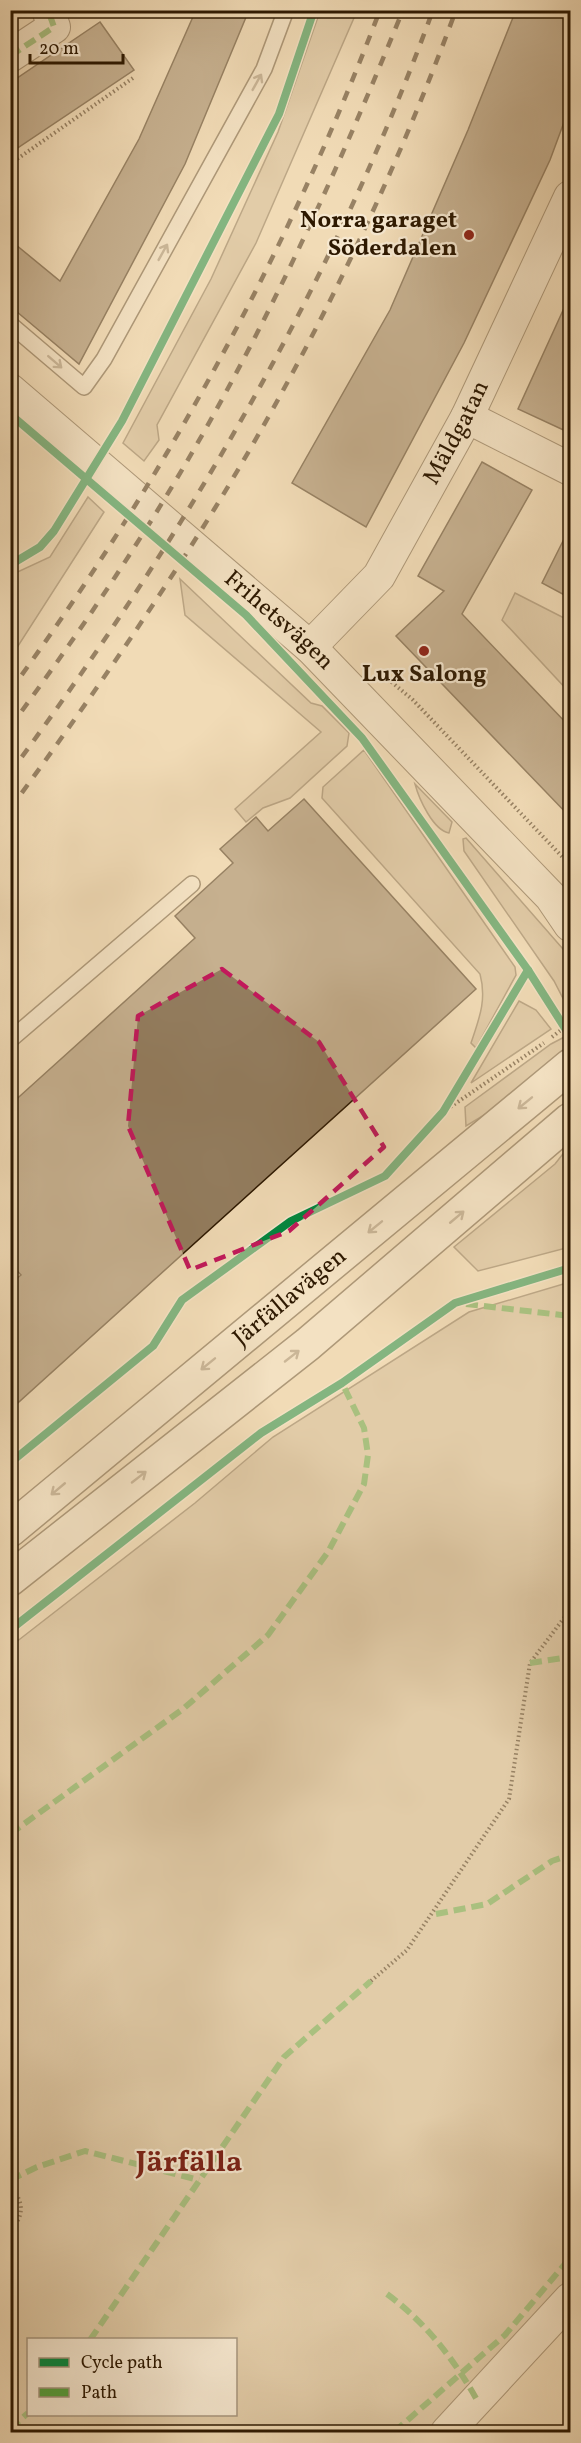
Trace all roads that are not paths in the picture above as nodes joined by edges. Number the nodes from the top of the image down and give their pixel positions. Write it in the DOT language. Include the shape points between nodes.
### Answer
graph roads {
  1 [pos="48,10"];
  2 [pos="286,10"];
  3 [pos="10,56"];
  4 [pos="570,197"];
  5 [pos="10,324"];
  6 [pos="10,390"];
  7 [pos="467,417"];
  8 [pos="570,469"];
  9 [pos="310,647"];
  10 [pos="192,884"];
  11 [pos="561,903"];
  12 [pos="570,925"];
  13 [pos="10,1040"];
  14 [pos="570,1066"];
  15 [pos="570,1120"];
  16 [pos="10,1530"];
  17 [pos="10,1579"];
  18 [pos="570,2299"];
  19 [pos="447,2433"];
  1 -- 3 [label="street" via="54,27"];
  5 -- 2 [label="lane, one-way" via="84,387 104,359 264,69"];
  4 -- 7 [label="street, Mäldgatan"];
  6 -- 9 [label="street, Frihetsvägen"];
  7 -- 8 [label="street"];
  7 -- 9 [label="street, Mäldgatan" via="379,576"];
  9 -- 11 [label="street, Frihetsvägen"];
  10 -- 13 [label="lane"];
  11 -- 12 [label="street, Frihetsvägen"];
  14 -- 16 [label="street, Järfällavägen, one-way"];
  17 -- 15 [label="street, Järfällavägen, one-way" via="308,1344"];
  18 -- 19 [label="street"];
}
